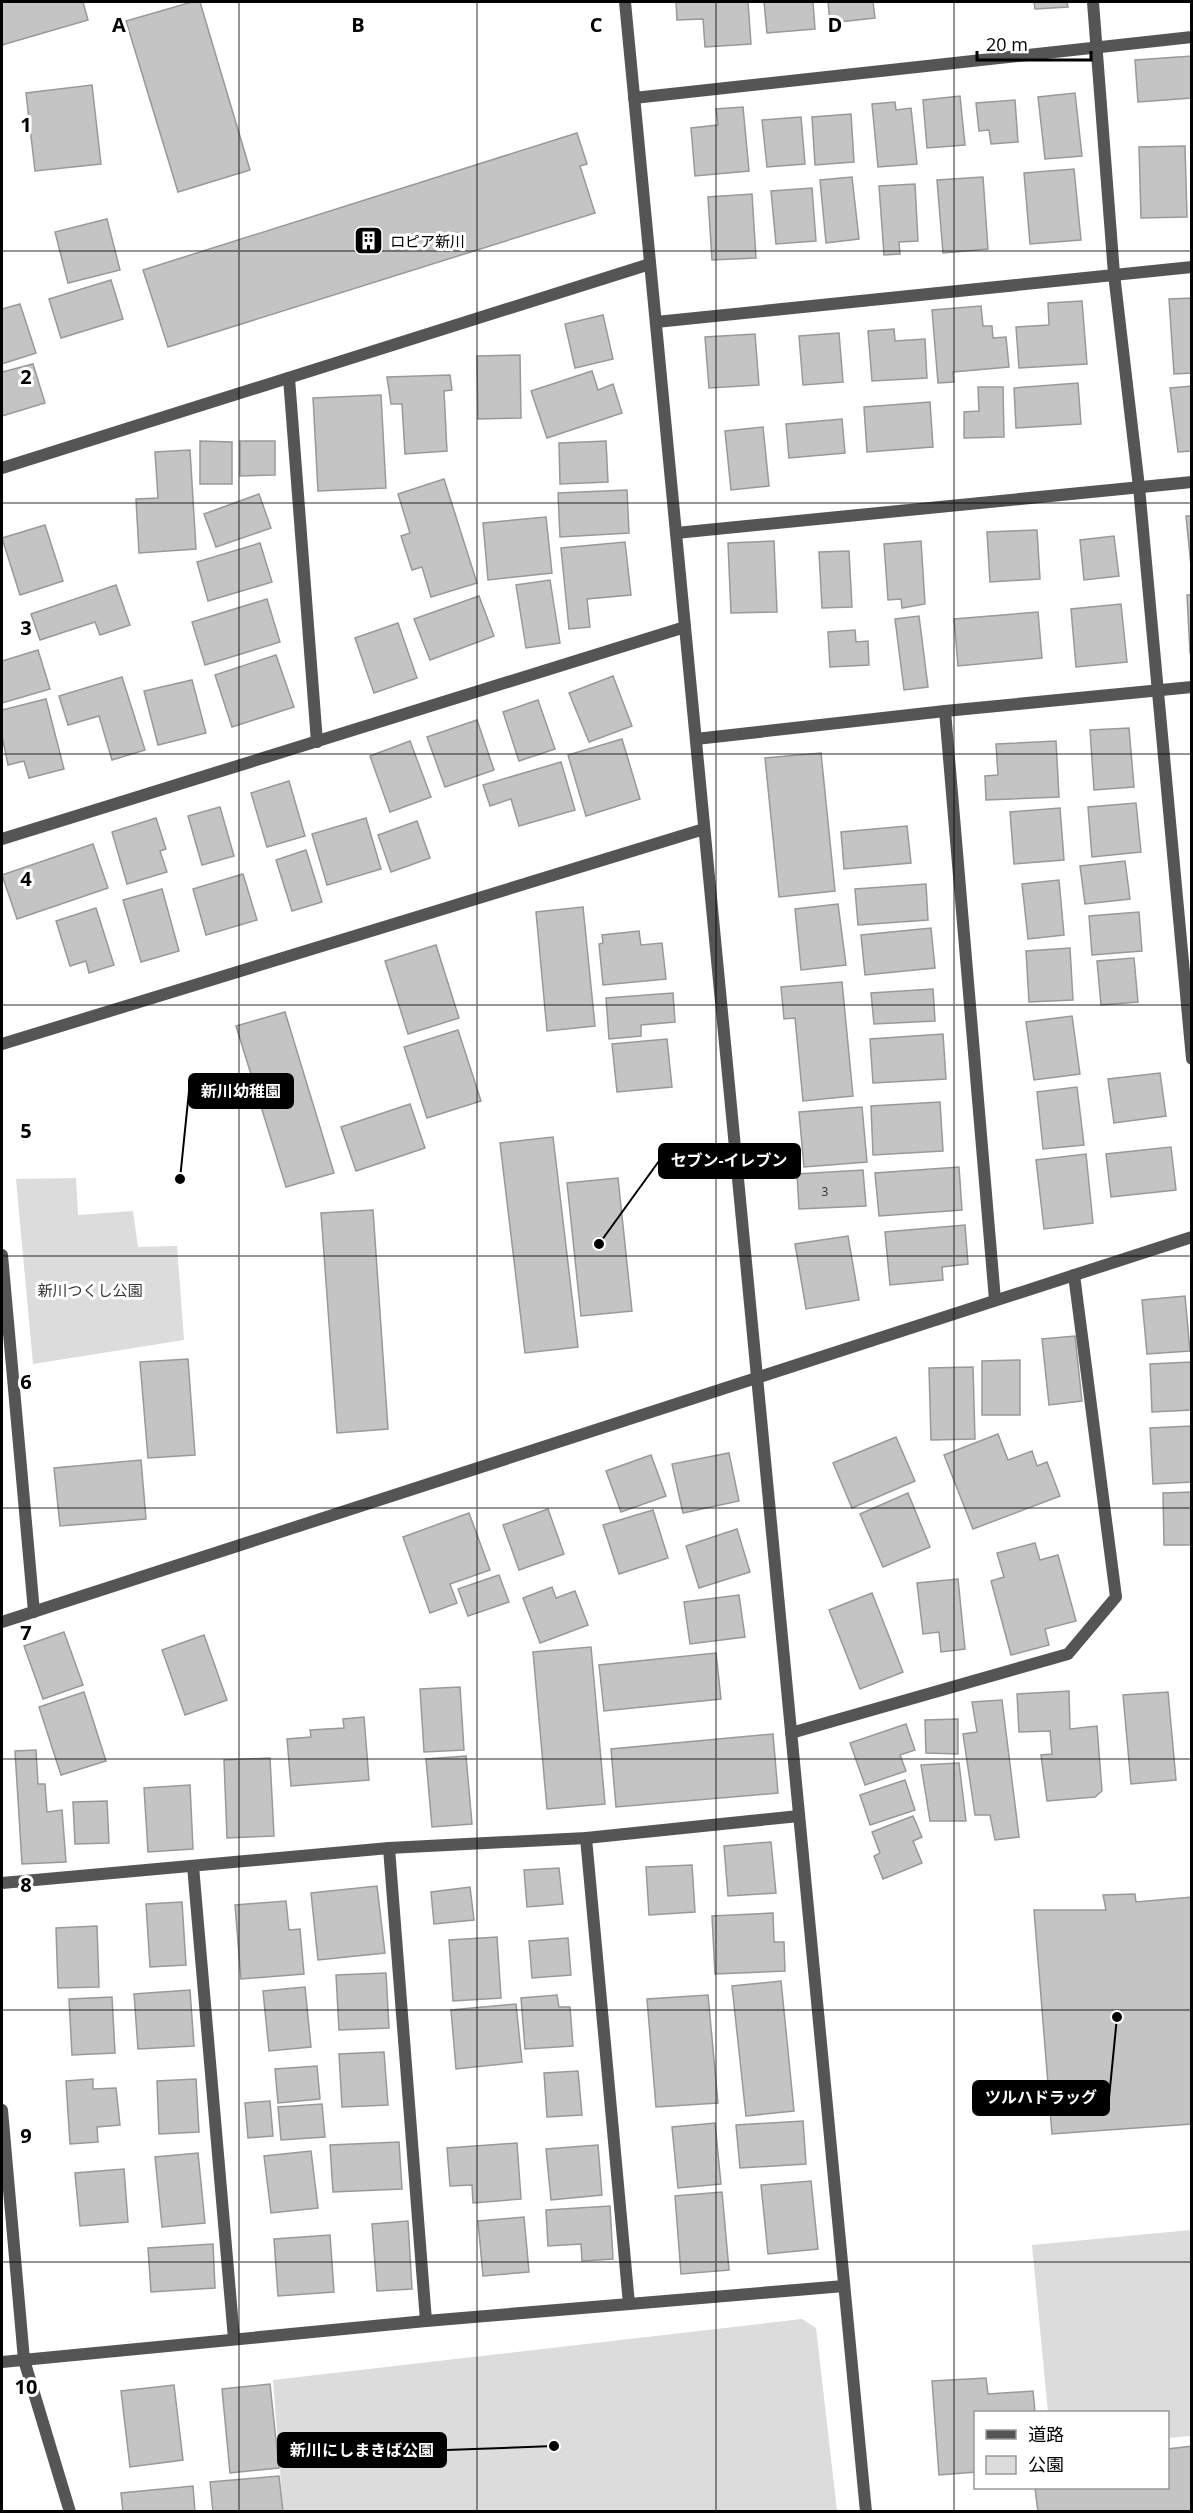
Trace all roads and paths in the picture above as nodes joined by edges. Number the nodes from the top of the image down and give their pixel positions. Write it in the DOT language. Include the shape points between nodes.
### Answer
graph roads {
  1 [pos="625,2"];
  2 [pos="1093,2"];
  3 [pos="1191,37"];
  4 [pos="1097,47"];
  5 [pos="634,98"];
  6 [pos="650,264"];
  7 [pos="1191,267"];
  8 [pos="1114,274"];
  9 [pos="656,322"];
  10 [pos="290,378"];
  11 [pos="2,468"];
  12 [pos="1191,482"];
  13 [pos="1139,487"];
  14 [pos="676,533"];
  15 [pos="685,627"];
  16 [pos="1191,687"];
  17 [pos="1158,690"];
  18 [pos="945,711"];
  19 [pos="696,739"];
  20 [pos="317,742"];
  21 [pos="704,830"];
  22 [pos="2,839"];
  23 [pos="1191,895"];
  24 [pos="1178,896"];
  25 [pos="2,1044"];
  26 [pos="1191,1059"];
  27 [pos="1191,1237"];
  28 [pos="2,1255"];
  29 [pos="1074,1275"];
  30 [pos="995,1300"];
  31 [pos="757,1377"];
  32 [pos="34,1612"];
  33 [pos="2,1622"];
  34 [pos="791,1733"];
  35 [pos="799,1816"];
  36 [pos="586,1838"];
  37 [pos="389,1848"];
  38 [pos="193,1866"];
  39 [pos="2,1883"];
  40 [pos="2,2110"];
  41 [pos="844,2286"];
  42 [pos="629,2304"];
  43 [pos="426,2321"];
  44 [pos="234,2339"];
  45 [pos="24,2360"];
  46 [pos="2,2362"];
  47 [pos="70,2511"];
  48 [pos="866,2511"];
  1 -- 5 [label="street"];
  2 -- 4 [label="street"];
  3 -- 4 [label="street"];
  4 -- 5 [label="street"];
  4 -- 8 [label="street"];
  5 -- 6 [label="street"];
  6 -- 9 [label="street"];
  6 -- 10 [label="street"];
  7 -- 8 [label="street"];
  8 -- 9 [label="street"];
  8 -- 13 [label="street"];
  9 -- 14 [label="street"];
  10 -- 11 [label="street"];
  10 -- 20 [label="street"];
  12 -- 13 [label="street"];
  13 -- 14 [label="street"];
  13 -- 17 [label="street"];
  14 -- 15 [label="street"];
  15 -- 19 [label="street"];
  15 -- 20 [label="street"];
  16 -- 17 [label="street"];
  17 -- 18 [label="street"];
  17 -- 24 [label="street"];
  18 -- 19 [label="street"];
  18 -- 30 [label="street"];
  19 -- 21 [label="street"];
  20 -- 22 [label="street"];
  21 -- 25 [label="street"];
  21 -- 31 [label="street"];
  23 -- 24 [label="street"];
  24 -- 26 [label="street"];
  27 -- 29 [label="street"];
  28 -- 32 [label="street"];
  29 -- 30 [label="street"];
  29 -- 34 [label="street" via="1116,1597 1068,1654"];
  30 -- 31 [label="street"];
  31 -- 32 [label="street"];
  31 -- 34 [label="street"];
  32 -- 33 [label="street"];
  34 -- 35 [label="street"];
  35 -- 36 [label="street"];
  35 -- 41 [label="street"];
  36 -- 37 [label="street"];
  36 -- 42 [label="street"];
  37 -- 38 [label="street"];
  37 -- 43 [label="street"];
  38 -- 39 [label="street"];
  38 -- 44 [label="street"];
  40 -- 45 [label="street"];
  41 -- 42 [label="street"];
  41 -- 48 [label="street"];
  42 -- 43 [label="street"];
  43 -- 44 [label="street"];
  44 -- 45 [label="street"];
  45 -- 46 [label="street"];
  45 -- 47 [label="street"];
}
